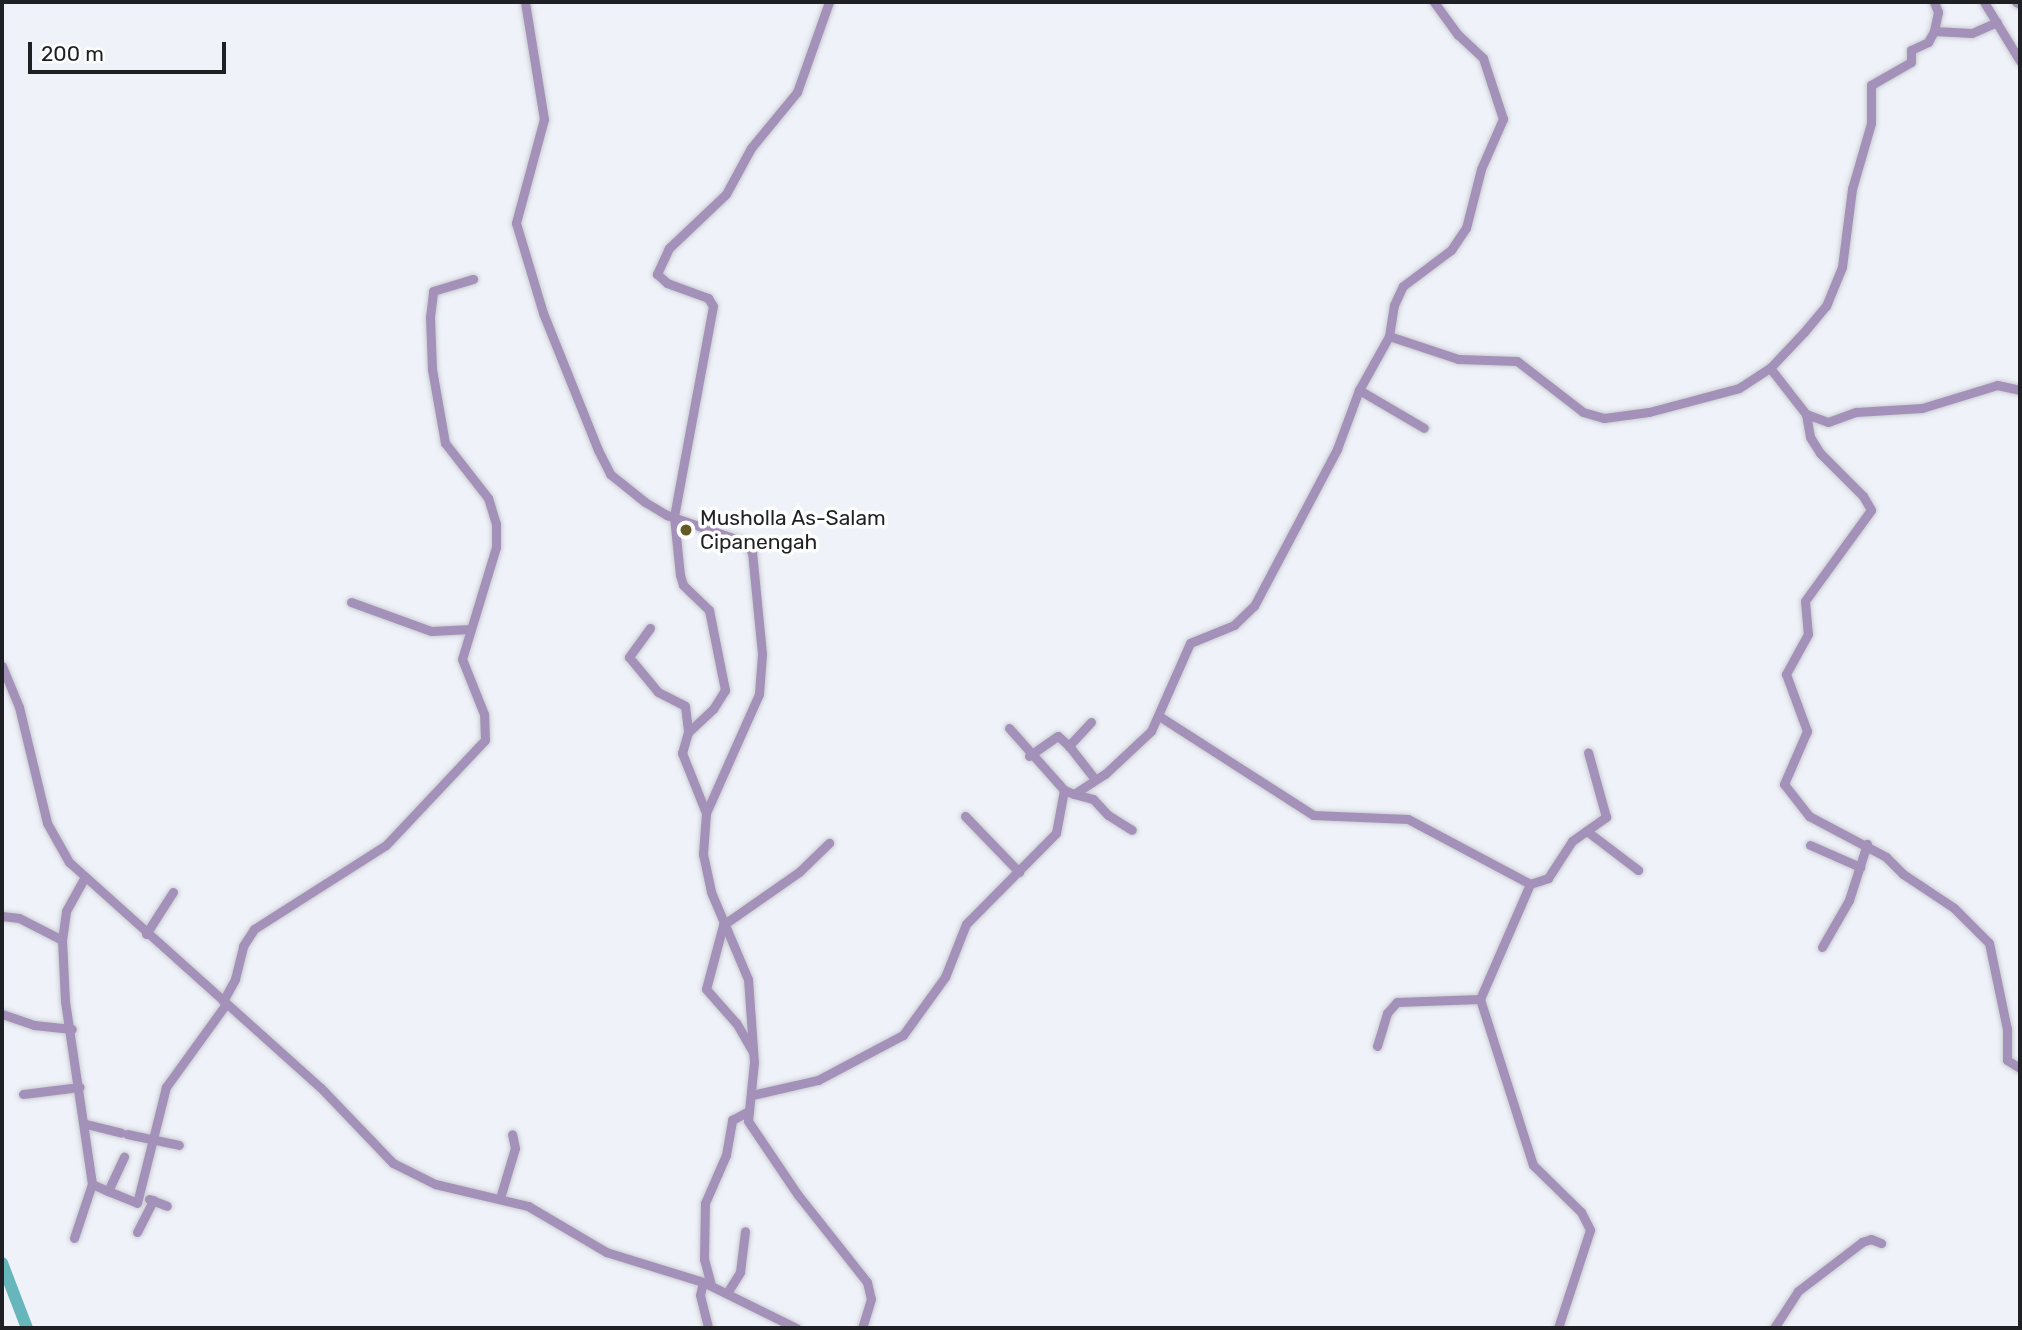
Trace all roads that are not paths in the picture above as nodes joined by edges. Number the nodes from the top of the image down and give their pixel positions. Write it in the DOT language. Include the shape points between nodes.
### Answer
graph roads {
  1 [pos="525,2"];
  2 [pos="829,2"];
  3 [pos="1434,2"];
  4 [pos="1934,2"];
  5 [pos="1984,2"];
  6 [pos="1997,22"];
  7 [pos="1934,31"];
  8 [pos="2020,61"];
  9 [pos="472,279"];
  10 [pos="1389,336"];
  11 [pos="1770,368"];
  12 [pos="1359,390"];
  13 [pos="2020,390"];
  14 [pos="1806,414"];
  15 [pos="1424,428"];
  16 [pos="674,511"];
  17 [pos="351,602"];
  18 [pos="650,628"];
  19 [pos="471,629"];
  20 [pos="2,666"];
  21 [pos="1159,716"];
  22 [pos="1091,722"];
  23 [pos="1009,728"];
  24 [pos="688,732"];
  25 [pos="1069,746"];
  26 [pos="1588,752"];
  27 [pos="1030,756"];
  28 [pos="1094,778"];
  29 [pos="1064,790"];
  30 [pos="1074,794"];
  31 [pos="706,813"];
  32 [pos="965,816"];
  33 [pos="1132,830"];
  34 [pos="1588,831"];
  35 [pos="829,843"];
  36 [pos="1867,844"];
  37 [pos="1810,845"];
  38 [pos="1860,867"];
  39 [pos="1638,870"];
  40 [pos="1019,872"];
  41 [pos="84,877"];
  42 [pos="1530,884"];
  43 [pos="173,892"];
  44 [pos="2,916"];
  45 [pos="723,925"];
  46 [pos="146,933"];
  47 [pos="62,940"];
  48 [pos="1822,947"];
  49 [pos="1480,999"];
  50 [pos="225,1003"];
  51 [pos="2,1014"];
  52 [pos="72,1029"];
  53 [pos="1377,1046"];
  54 [pos="754,1053"];
  55 [pos="2020,1068"];
  56 [pos="80,1087"];
  57 [pos="23,1094"];
  58 [pos="752,1095"];
  59 [pos="749,1111"];
  60 [pos="86,1124"];
  61 [pos="512,1134"];
  62 [pos="152,1140"];
  63 [pos="179,1145"];
  64 [pos="124,1157"];
  65 [pos="92,1184"];
  66 [pos="108,1191"];
  67 [pos="140,1196"];
  68 [pos="500,1198"];
  69 [pos="153,1200"];
  70 [pos="167,1206"];
  71 [pos="745,1231"];
  72 [pos="137,1232"];
  73 [pos="74,1238"];
  74 [pos="1881,1243"];
  75 [pos="707,1283"];
  76 [pos="727,1293"];
  77 [pos="708,1328"];
  78 [pos="796,1328"];
  79 [pos="862,1328"];
  80 [pos="1558,1328"];
  81 [pos="1774,1328"];
  1 -- 16 [label="street" via="544,119 516,223 542,313 610,474"];
  2 -- 16 [label="street" via="797,92 751,148 731,188 691,222 657,270 667,283 708,298 713,306"];
  3 -- 10 [label="street" via="1458,35 1483,58 1503,119 1481,170 1466,228 1451,250 1403,286 1394,305"];
  4 -- 7 [label="street" via="1938,12"];
  5 -- 6 [label="street"];
  6 -- 7 [label="street" via="1972,33"];
  6 -- 8 [label="street"];
  7 -- 11 [label="street" via="1928,42 1911,50 1911,62 1871,85 1871,123 1852,189 1845,261 1824,309"];
  9 -- 19 [label="street" via="433,291 430,317 432,369 445,443 488,498 496,524 496,547"];
  10 -- 11 [label="street" via="1458,359 1517,361 1583,412 1604,418 1739,388"];
  10 -- 12 [label="street"];
  11 -- 14 [label="street"];
  12 -- 15 [label="street"];
  12 -- 21 [label="street" via="1337,449 1254,606 1234,625 1190,643"];
  13 -- 14 [label="street" via="1997,385 1922,408 1856,412 1828,422"];
  14 -- 36 [label="street" via="1810,437 1820,453 1871,510 1805,601 1807,638 1786,674 1807,731 1784,784 1809,816"];
  16 -- 24 [label="street" via="680,575 683,585 709,610 725,690 713,709"];
  16 -- 31 [label="street" via="744,542 752,552 754,566 762,654 759,694"];
  17 -- 19 [label="street" via="431,631"];
  18 -- 24 [label="street" via="629,657 658,692 685,706"];
  19 -- 50 [label="street" via="462,667 484,714 487,727 481,748 386,845 254,929 243,946"];
  20 -- 41 [label="street" via="19,707 47,823 58,846"];
  21 -- 28 [label="street" via="1151,732"];
  21 -- 42 [label="street" via="1313,815 1408,819"];
  22 -- 25 [label="street"];
  23 -- 27 [label="street"];
  24 -- 31 [label="street" via="684,764"];
  25 -- 27 [label="street" via="1058,736"];
  25 -- 28 [label="street"];
  26 -- 34 [label="street" via="1606,811 1601,824"];
  27 -- 29 [label="street"];
  28 -- 30 [label="street"];
  29 -- 30 [label="street"];
  29 -- 40 [label="street" via="1056,833"];
  30 -- 33 [label="street" via="1093,799 1108,816"];
  31 -- 45 [label="street" via="703,854"];
  32 -- 40 [label="street"];
  34 -- 39 [label="street"];
  34 -- 42 [label="street" via="1568,845 1548,878"];
  35 -- 45 [label="street" via="799,872"];
  36 -- 38 [label="street"];
  36 -- 55 [label="street" via="1954,908 1993,950 2007,1029 2007,1060"];
  37 -- 38 [label="street"];
  38 -- 48 [label="street" via="1849,900"];
  40 -- 58 [label="street" via="966,924 945,977 903,1035 818,1080"];
  41 -- 46 [label="street"];
  41 -- 47 [label="street" via="66,911"];
  42 -- 49 [label="street"];
  43 -- 46 [label="street"];
  44 -- 47 [label="street" via="19,918"];
  45 -- 54 [label="street" via="748,979"];
  45 -- 54 [label="street" via="706,989 740,1028"];
  46 -- 50 [label="street"];
  47 -- 52 [label="street"];
  49 -- 53 [label="street" via="1397,1002 1387,1013"];
  49 -- 80 [label="street" via="1533,1165 1581,1212 1590,1230"];
  50 -- 62 [label="street" via="170,1080"];
  50 -- 68 [label="street" via="321,1088 393,1163 435,1184"];
  51 -- 52 [label="street" via="34,1025"];
  52 -- 56 [label="street"];
  54 -- 58 [label="street"];
  56 -- 57 [label="street"];
  56 -- 60 [label="street"];
  58 -- 59 [label="street"];
  59 -- 75 [label="street" via="732,1120 726,1155 705,1203"];
  59 -- 79 [label="street" via="752,1129 867,1282 872,1299"];
  60 -- 62 [label="street"];
  60 -- 65 [label="street"];
  61 -- 68 [label="street" via="515,1148"];
  62 -- 63 [label="street"];
  62 -- 67 [label="street"];
  64 -- 66 [label="street"];
  65 -- 66 [label="street"];
  65 -- 73 [label="street"];
  66 -- 67 [label="street" via="133,1205"];
  67 -- 69 [label="street"];
  68 -- 75 [label="street" via="528,1206 606,1252"];
  69 -- 70 [label="street"];
  69 -- 72 [label="street"];
  71 -- 76 [label="street" via="740,1272"];
  74 -- 81 [label="street" via="1862,1242 1798,1291"];
  75 -- 76 [label="street"];
  75 -- 77 [label="street" via="700,1295"];
  76 -- 78 [label="street"];
}
